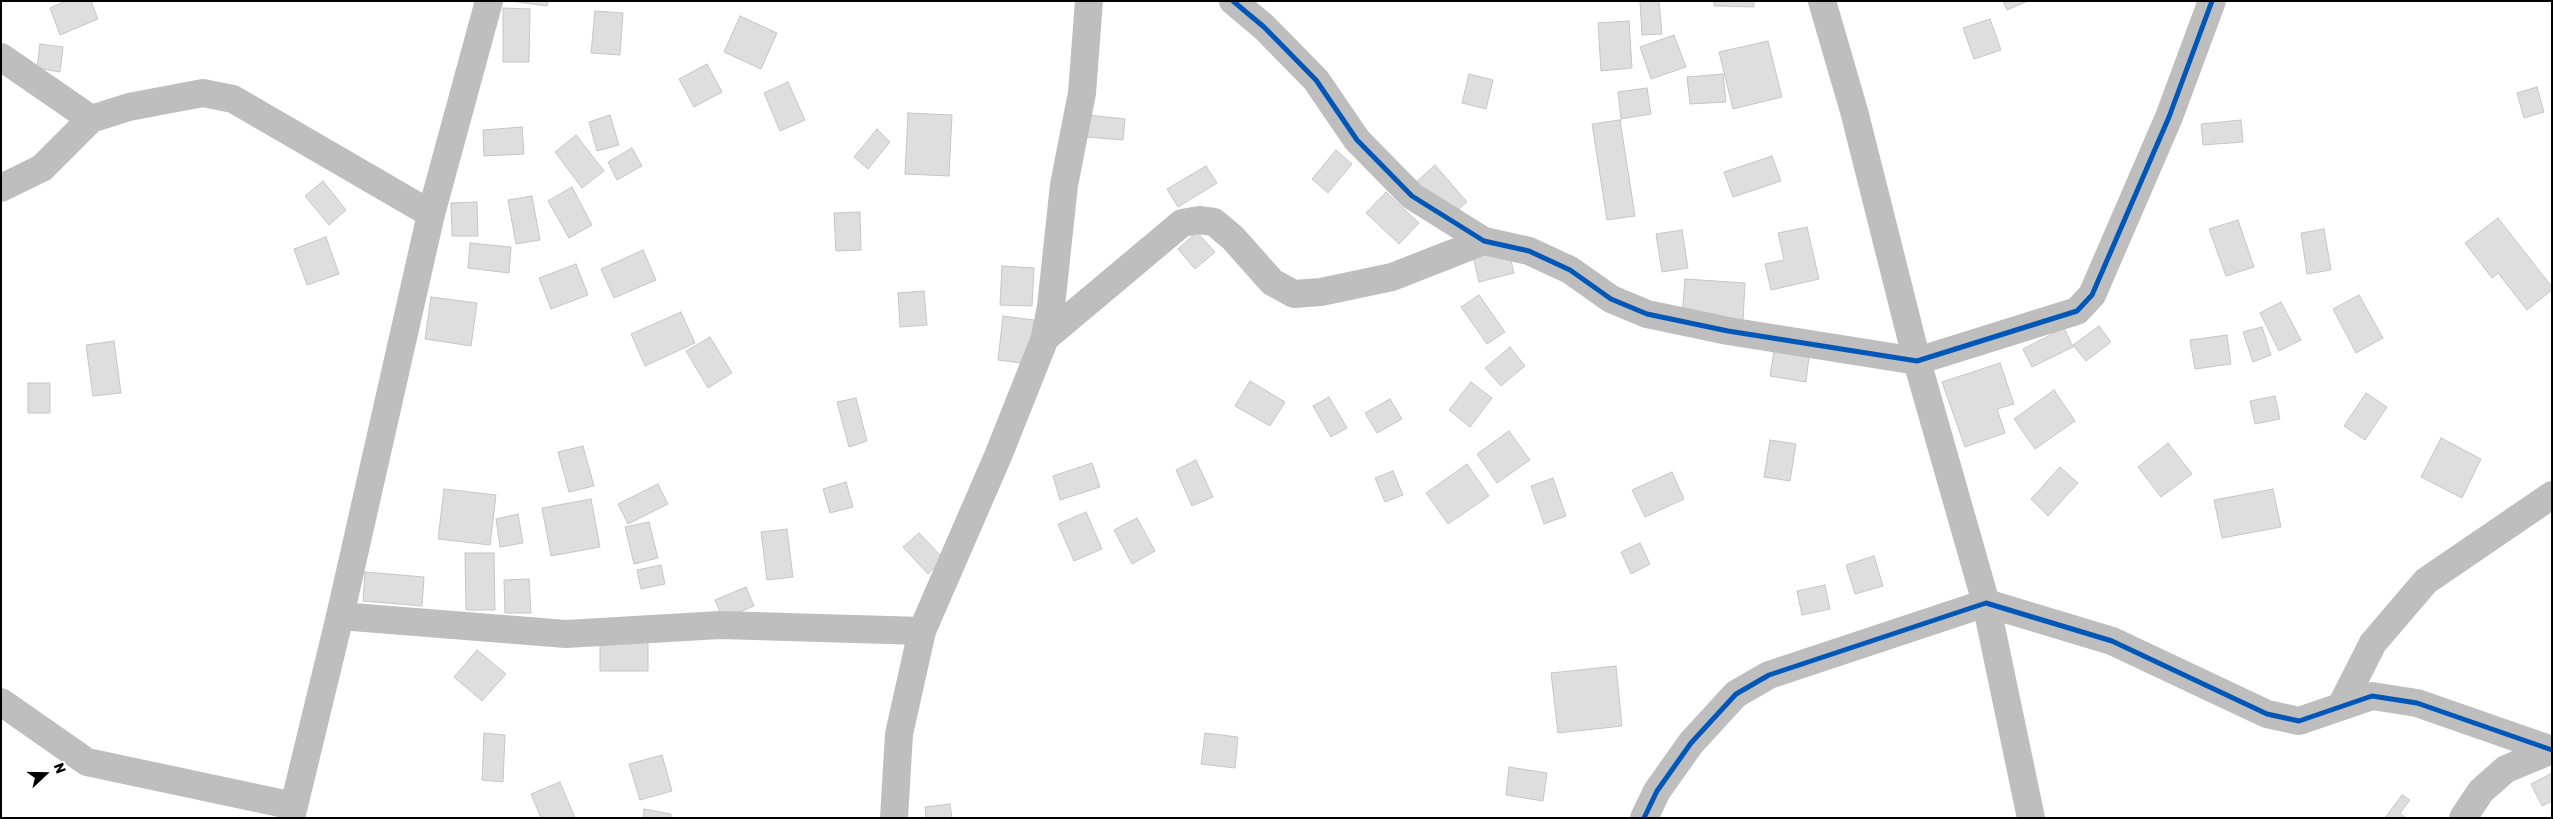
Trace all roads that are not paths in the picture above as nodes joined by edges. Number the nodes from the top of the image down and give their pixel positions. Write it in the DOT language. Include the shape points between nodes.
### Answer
graph roads {
  1 [pos="489,1"];
  2 [pos="1089,1"];
  3 [pos="1233,1"];
  4 [pos="1822,1"];
  5 [pos="2212,1"];
  6 [pos="1,57"];
  7 [pos="91,119"];
  8 [pos="1,188"];
  9 [pos="431,214"];
  10 [pos="1484,241"];
  11 [pos="1045,338"];
  12 [pos="1917,361"];
  13 [pos="2552,495"];
  14 [pos="1986,603"];
  15 [pos="340,616"];
  16 [pos="922,632"];
  17 [pos="1,702"];
  18 [pos="2341,706"];
  19 [pos="2552,750"];
  20 [pos="292,812"];
  21 [pos="894,818"];
  22 [pos="1644,818"];
  23 [pos="2031,818"];
  24 [pos="2463,818"];
  1 -- 9 [label="street"];
  2 -- 11 [label="street" via="1082,92 1064,185"];
  3 -- 10 [label="street" via="1264,27 1316,80 1357,140 1412,196"];
  4 -- 12 [label="street" via="1854,111"];
  5 -- 12 [label="street" via="2169,117 2092,295 2077,311"];
  6 -- 7 [label="street"];
  7 -- 8 [label="street" via="42,168"];
  7 -- 9 [label="street" via="129,107 202,92 233,100"];
  9 -- 15 [label="street"];
  10 -- 11 [label="street" via="1392,277 1321,292 1294,294 1272,282 1233,238 1214,222 1199,220 1182,224"];
  10 -- 12 [label="street" via="1530,251 1570,270 1611,299 1647,314 1728,331"];
  11 -- 16 [label="street"];
  12 -- 14 [label="street"];
  13 -- 18 [label="street" via="2426,581 2373,643"];
  14 -- 18 [label="street" via="2112,641 2268,714 2299,721"];
  14 -- 22 [label="street" via="1769,675 1736,694 1690,743 1657,791"];
  14 -- 23 [label="street"];
  15 -- 16 [label="street" via="566,634 720,625"];
  15 -- 20 [label="street"];
  16 -- 21 [label="street" via="899,734"];
  17 -- 20 [label="street" via="88,762"];
  18 -- 19 [label="street" via="2372,696 2418,703"];
  19 -- 24 [label="street" via="2506,769 2481,791"];
}
